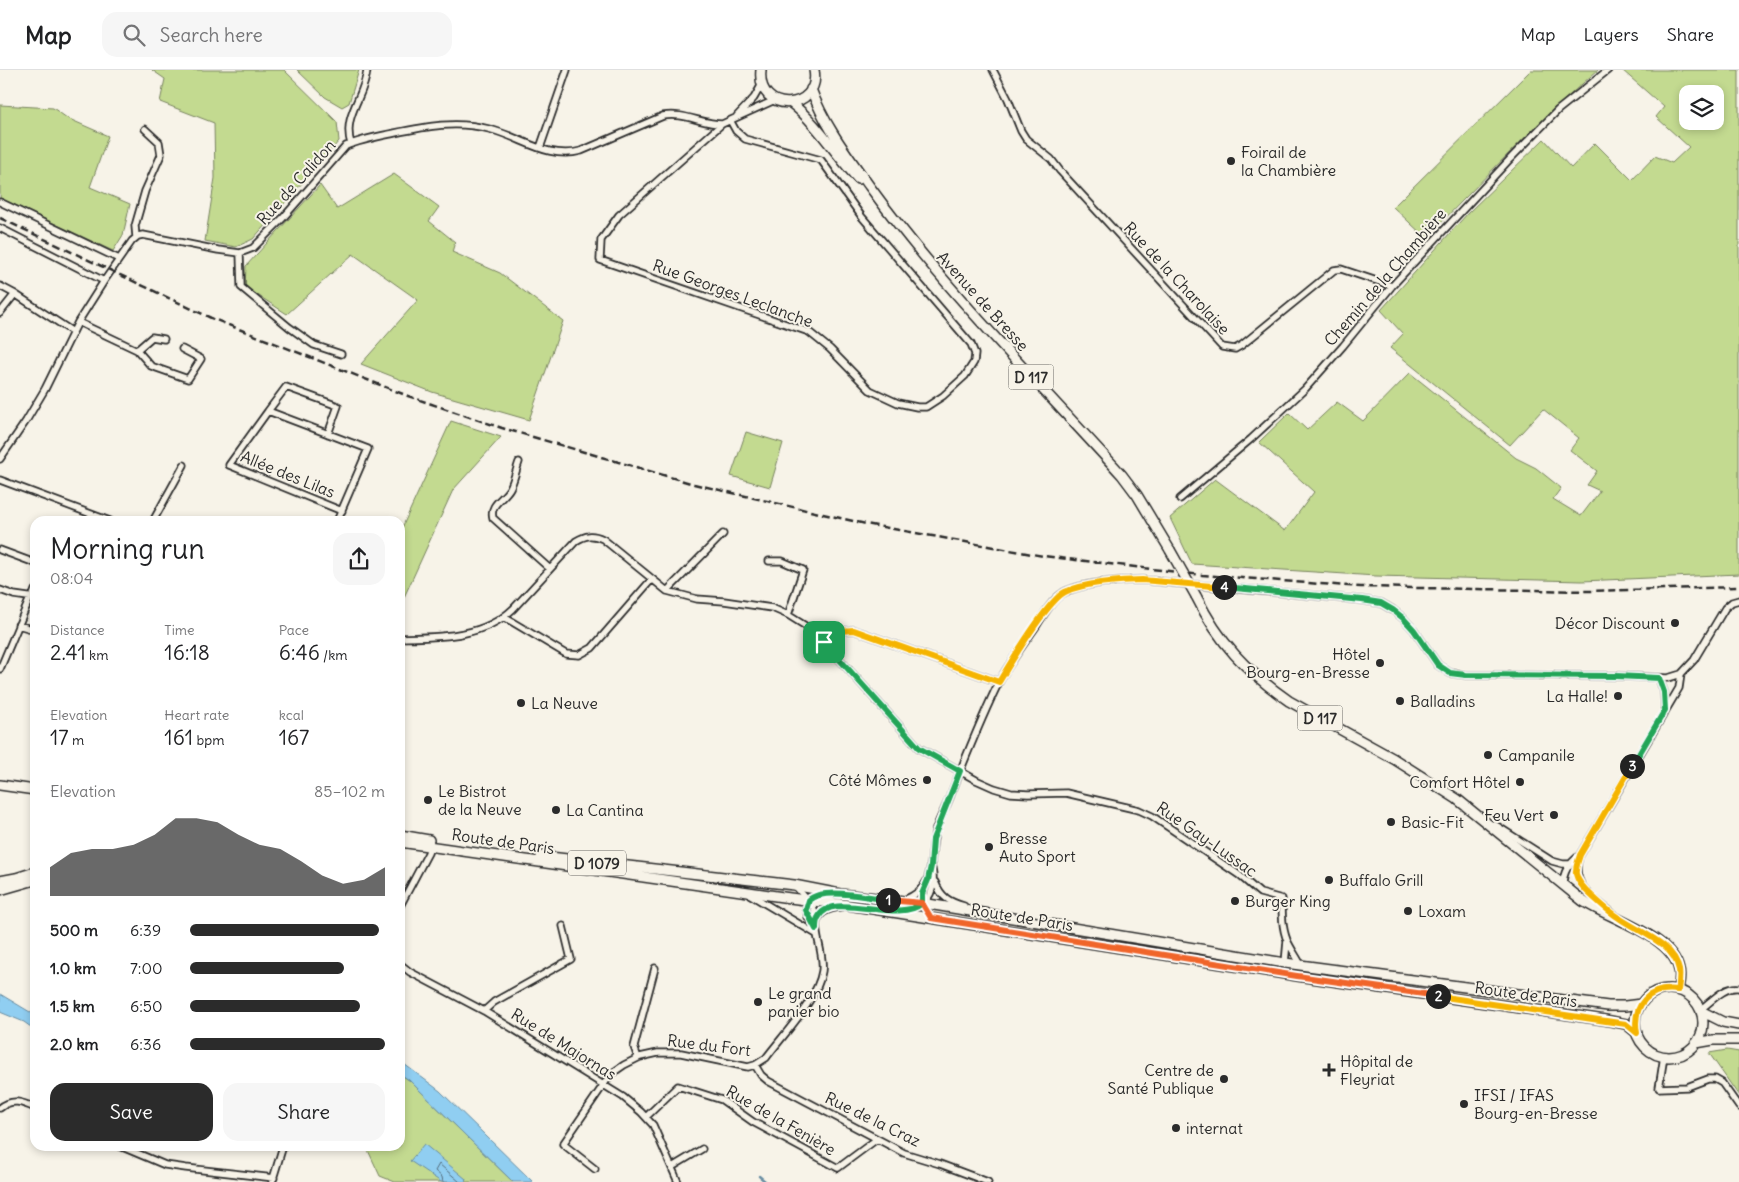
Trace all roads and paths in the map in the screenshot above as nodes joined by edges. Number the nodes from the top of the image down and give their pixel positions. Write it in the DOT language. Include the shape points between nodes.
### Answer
graph roads {
  1 [pos="367,70"];
  2 [pos="567,70"];
  3 [pos="761,70"];
  4 [pos="814,70"];
  5 [pos="993,70"];
  6 [pos="1608,70"];
  7 [pos="762,84"];
  8 [pos="811,89"];
  9 [pos="776,100"];
  10 [pos="791,103"];
  11 [pos="731,122"];
  12 [pos="722,124"];
  13 [pos="145,129"];
  14 [pos="351,144"];
  15 [pos="540,148"];
  16 [pos="0,202"];
  17 [pos="885,208"];
  18 [pos="0,228"];
  19 [pos="136,237"];
  20 [pos="240,253"];
  21 [pos="119,259"];
  22 [pos="104,281"];
  23 [pos="0,286"];
  24 [pos="1392,286"];
  25 [pos="15,294"];
  26 [pos="0,313"];
  27 [pos="78,322"];
  28 [pos="73,332"];
  29 [pos="164,338"];
  30 [pos="182,349"];
  31 [pos="137,350"];
  32 [pos="341,354"];
  33 [pos="268,411"];
  34 [pos="328,434"];
  35 [pos="0,459"];
  36 [pos="519,462"];
  37 [pos="184,465"];
  38 [pos="0,480"];
  39 [pos="1180,499"];
  40 [pos="342,511"];
  41 [pos="97,516"];
  42 [pos="156,516"];
  43 [pos="340,516"];
  44 [pos="723,534"];
  45 [pos="0,550"];
  46 [pos="769,561"];
  47 [pos="30,562"];
  48 [pos="550,568"];
  49 [pos="652,579"];
  50 [pos="0,590"];
  51 [pos="667,590"];
  52 [pos="30,598"];
  53 [pos="1739,600"];
  54 [pos="30,602"];
  55 [pos="788,615"];
  56 [pos="504,617"];
  57 [pos="18,625"];
  58 [pos="30,629"];
  59 [pos="405,638"];
  60 [pos="824,642"];
  61 [pos="0,669"];
  62 [pos="1681,674"];
  63 [pos="1659,678"];
  64 [pos="999,682"];
  65 [pos="1665,710"];
  66 [pos="960,771"];
  67 [pos="0,785"];
  68 [pos="30,789"];
  69 [pos="1472,810"];
  70 [pos="405,836"];
  71 [pos="405,843"];
  72 [pos="430,846"];
  73 [pos="1580,855"];
  74 [pos="1570,864"];
  75 [pos="931,866"];
  76 [pos="30,874"];
  77 [pos="934,880"];
  78 [pos="0,881"];
  79 [pos="30,881"];
  80 [pos="794,885"];
  81 [pos="925,886"];
  82 [pos="1563,886"];
  83 [pos="0,890"];
  84 [pos="743,891"];
  85 [pos="840,894"];
  86 [pos="405,897"];
  87 [pos="809,900"];
  88 [pos="900,901"];
  89 [pos="922,903"];
  90 [pos="852,905"];
  91 [pos="892,912"];
  92 [pos="992,915"];
  93 [pos="931,918"];
  94 [pos="817,920"];
  95 [pos="563,926"];
  96 [pos="1633,927"];
  97 [pos="816,931"];
  98 [pos="1288,940"];
  99 [pos="1285,963"];
  100 [pos="1301,965"];
  101 [pos="405,968"];
  102 [pos="655,968"];
  103 [pos="1739,988"];
  104 [pos="1678,990"];
  105 [pos="1641,1004"];
  106 [pos="1701,1010"];
  107 [pos="484,1011"];
  108 [pos="1739,1025"];
  109 [pos="1637,1033"];
  110 [pos="1739,1040"];
  111 [pos="1696,1043"];
  112 [pos="1664,1056"];
  113 [pos="638,1058"];
  114 [pos="755,1065"];
  115 [pos="604,1085"];
  116 [pos="30,1106"];
  117 [pos="1739,1107"];
  118 [pos="0,1108"];
  119 [pos="646,1117"];
  120 [pos="877,1139"];
  121 [pos="702,1149"];
  122 [pos="131,1151"];
  123 [pos="281,1151"];
  124 [pos="672,1167"];
  125 [pos="595,1169"];
  126 [pos="273,1180"];
  127 [pos="678,1182"];
  128 [pos="988,1182"];
  1 -- 14 [label="street" via="348,123"];
  2 -- 15 [label="street"];
  3 -- 7 [label="main road"];
  4 -- 8 [label="main road"];
  5 -- 24 [label="street, Rue de la Charolaise" via="1026,139 1051,159 1222,347 1242,345 1334,270 1341,269"];
  6 -- 24 [label="street, Chemin de la Chambière" via="1558,110"];
  7 -- 9 [label="main road" via="769,96"];
  7 -- 11 [label="street" via="754,98"];
  8 -- 10 [label="main road" via="799,101"];
  8 -- 17 [label="main road, Avenue de Bresse / D 117" via="840,147"];
  9 -- 10 [label="main road"];
  9 -- 11 [label="street, Rue de Calidon"];
  10 -- 17 [label="main road, Avenue de Bresse / D 117" via="816,126 843,163"];
  11 -- 12 [label="street, Rue de Calidon"];
  11 -- 12 [label="street, Rue Georges Leclanche" via="745,139 821,160 862,217 971,344 974,362 965,376 943,396 926,408 898,403 870,390 830,349 808,332 600,260 601,240 619,215"];
  12 -- 15 [label="street, Rue de Calidon" via="671,114 581,151 569,154"];
  13 -- 19 [label="street" via="159,142 162,155 145,191 135,226"];
  14 -- 15 [label="street, Rue de Calidon" via="447,124 488,129"];
  14 -- 20 [label="street, Rue de Calidon" via="333,159 253,248"];
  16 -- 21 [label="street"];
  17 -- 69 [label="main road, Avenue de Bresse / D 117, bridge" via="944,282 1122,475 1226,646 1289,701 1414,771"];
  18 -- 22 [label="street"];
  19 -- 20 [label="street" via="143,235"];
  19 -- 21 [label="street"];
  20 -- 32 [label="street" via="241,287 288,327 314,344"];
  21 -- 22 [label="street"];
  22 -- 27 [label="street"];
  23 -- 25 [label="street"];
  24 -- 39 [label="street, Chemin de la Chambière" via="1305,389"];
  25 -- 26 [label="street"];
  25 -- 28 [label="street"];
  27 -- 28 [label="street"];
  27 -- 31 [label="street"];
  28 -- 35 [label="street" via="45,389"];
  29 -- 31 [label="street" via="152,337"];
  30 -- 31 [label="street" via="201,359 188,379 151,366"];
  33 -- 34 [label="street, Allée des Lilas"];
  33 -- 34 [label="street, Allée des Lilas" via="286,387 338,406"];
  33 -- 40 [label="street, Allée des Lilas" via="229,465"];
  34 -- 40 [label="street, Allée des Lilas" via="368,449"];
  36 -- 48 [label="street" via="510,489 493,507 493,518"];
  37 -- 42 [label="street"];
  38 -- 41 [label="street"];
  40 -- 43 [label="street, Allée des Lilas"];
  44 -- 51 [label="street"];
  45 -- 47 [label="street"];
  46 -- 55 [label="street" via="782,561 803,570"];
  48 -- 49 [label="street" via="576,541 593,535 603,539"];
  48 -- 56 [label="street"];
  49 -- 51 [label="street"];
  49 -- 56 [label="street" via="592,648 580,655 566,654"];
  50 -- 52 [label="street"];
  51 -- 55 [label="street" via="697,599 772,608"];
  53 -- 62 [label="street" via="1725,608 1694,660"];
  54 -- 57 [label="street"];
  55 -- 60 [label="street"];
  56 -- 59 [label="street" via="466,633"];
  57 -- 58 [label="street"];
  57 -- 61 [label="street"];
  60 -- 64 [label="street" via="840,631 854,630"];
  60 -- 66 [label="street" via="919,748"];
  62 -- 63 [label="street"];
  62 -- 65 [label="street" via="1679,688"];
  63 -- 64 [label="street" via="1450,673 1438,665 1403,618 1381,603 1142,580 1064,592 1046,612"];
  63 -- 65 [label="street"];
  64 -- 66 [label="street"];
  65 -- 73 [label="street"];
  66 -- 75 [label="street" via="933,839"];
  66 -- 98 [label="street, Rue Gay-Lussac" via="994,788 1011,792 1066,793 1140,810 1152,816 1260,893 1282,899"];
  67 -- 68 [label="main road"];
  69 -- 74 [label="street" via="1552,861"];
  69 -- 82 [label="main road, Avenue de Bresse / D 117"];
  70 -- 80 [label="main road, Route de Paris / D 1079" via="573,860"];
  71 -- 72 [label="main road, Route de Paris / D 1079"];
  72 -- 84 [label="main road, Route de Paris / D 1079"];
  72 -- 86 [label="street"];
  73 -- 74 [label="street"];
  73 -- 96 [label="street" via="1576,876 1580,884"];
  74 -- 82 [label="street" via="1563,876"];
  75 -- 77 [label="street"];
  75 -- 81 [label="street"];
  76 -- 78 [label="main road"];
  77 -- 89 [label="street" via="932,891"];
  77 -- 92 [label="street" via="948,900"];
  79 -- 83 [label="main road"];
  80 -- 85 [label="main road, Route de Paris / D 1079"];
  80 -- 87 [label="street, Rue du Fort"];
  81 -- 88 [label="street"];
  81 -- 89 [label="street"];
  82 -- 96 [label="main road, Avenue de Bresse / D 117" via="1593,908"];
  84 -- 87 [label="main road, Route de Paris / D 1079"];
  84 -- 97 [label="street"];
  85 -- 87 [label="street" via="818,894"];
  85 -- 88 [label="main road, Route de Paris / D 1079"];
  87 -- 90 [label="main road, Route de Paris / D 1079"];
  87 -- 94 [label="street, Rue du Fort"];
  87 -- 97 [label="street, Rue du Fort" via="806,910"];
  88 -- 89 [label="main road, Route de Paris / D 1079"];
  89 -- 91 [label="street" via="913,910"];
  89 -- 92 [label="main road, Route de Paris / D 1079"];
  89 -- 93 [label="street"];
  90 -- 91 [label="main road, Route de Paris / D 1079"];
  90 -- 94 [label="street" via="824,911"];
  91 -- 93 [label="main road, Route de Paris / D 1079"];
  92 -- 99 [label="main road, Route de Paris / D 1079"];
  93 -- 109 [label="main road, Route de Paris / D 1079" via="1297,976 1605,1020 1626,1024"];
  94 -- 97 [label="street, Rue du Fort"];
  95 -- 107 [label="street" via="571,959 494,1002"];
  96 -- 104 [label="main road, Avenue de Bresse / D 117" via="1654,938 1675,960 1680,971"];
  97 -- 114 [label="street, Rue du Fort" via="822,956 820,981 814,994 766,1058"];
  98 -- 99 [label="street, Rue Gay-Lussac"];
  98 -- 100 [label="street, Rue Gay-Lussac"];
  99 -- 100 [label="main road, Route de Paris / D 1079"];
  100 -- 105 [label="main road, Route de Paris / D 1079" via="1608,1006"];
  101 -- 107 [label="street, Rue de Majornas"];
  102 -- 113 [label="street" via="634,1047"];
  103 -- 106 [label="street" via="1721,993"];
  104 -- 105 [label="main road" via="1670,988 1653,992"];
  104 -- 106 [label="main road" via="1692,997"];
  105 -- 109 [label="main road" via="1636,1013"];
  106 -- 108 [label="main road" via="1722,1022"];
  106 -- 111 [label="main road" via="1702,1033"];
  107 -- 115 [label="street, Rue de Majornas"];
  109 -- 112 [label="main road" via="1647,1049"];
  110 -- 111 [label="main road"];
  111 -- 112 [label="main road" via="1682,1054"];
  112 -- 117 [label="street" via="1659,1088 1687,1087 1715,1079 1722,1083"];
  113 -- 114 [label="street, Rue du Fort" via="658,1053 681,1053 748,1067"];
  113 -- 115 [label="street, Rue du Fort" via="611,1074"];
  114 -- 120 [label="street, Rue de la Craz" via="768,1081"];
  115 -- 119 [label="street, Rue de Majornas"];
  115 -- 125 [label="street, Rue du Fort" via="563,1144"];
  116 -- 118 [label="street" via="7,1102"];
  119 -- 120 [label="street, Rue de la Fenière" via="678,1086 722,1100 753,1122 838,1168"];
  119 -- 124 [label="street, Rue de Majornas"];
  120 -- 128 [label="street, Rue de la Craz" via="904,1153"];
  121 -- 124 [label="street"];
  122 -- 126 [label="street" via="172,1166"];
  123 -- 126 [label="street"];
  124 -- 127 [label="street, Rue de Majornas"];
}
